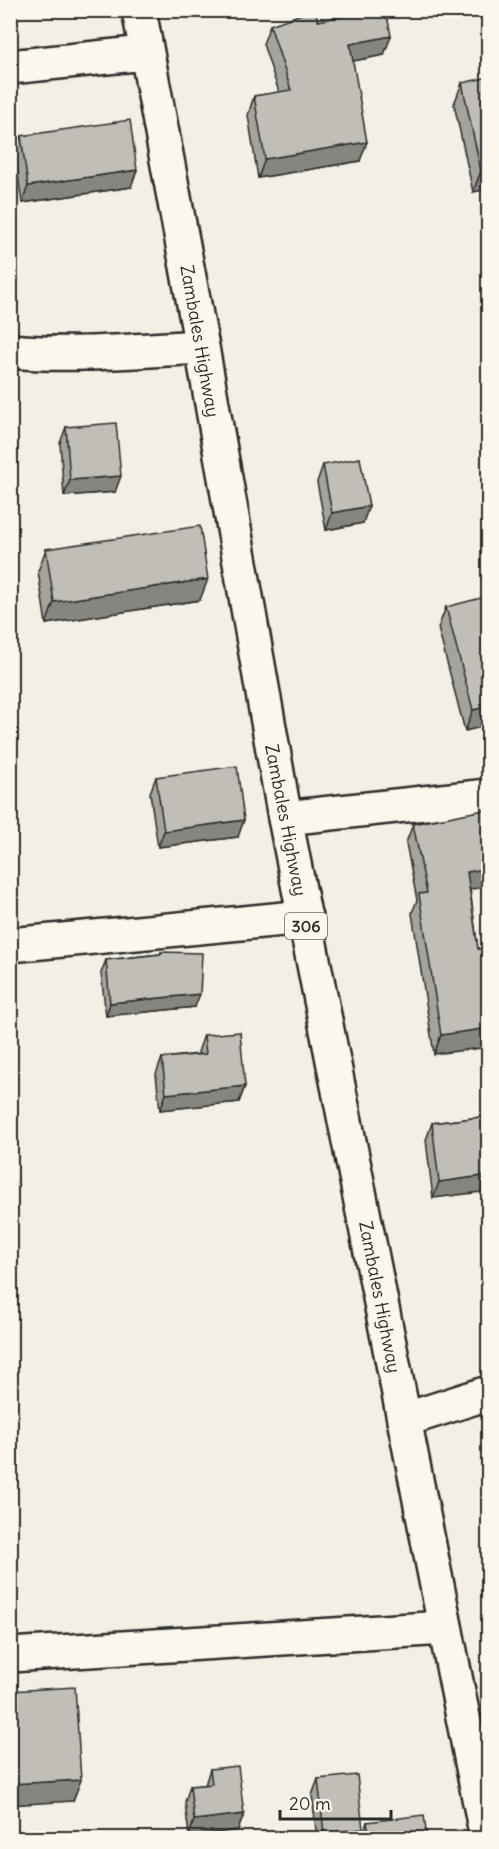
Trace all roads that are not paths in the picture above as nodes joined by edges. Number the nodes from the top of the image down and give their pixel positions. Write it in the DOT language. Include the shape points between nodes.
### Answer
graph roads {
  1 [pos="139,10"];
  2 [pos="146,53"];
  3 [pos="10,67"];
  4 [pos="202,346"];
  5 [pos="10,351"];
  6 [pos="489,796"];
  7 [pos="285,818"];
  8 [pos="305,917"];
  9 [pos="10,945"];
  10 [pos="489,1393"];
  11 [pos="404,1420"];
  12 [pos="445,1628"];
  13 [pos="10,1655"];
  14 [pos="487,1839"];
  1 -- 2 [label="main road, Zambales Highway / 306"];
  2 -- 3 [label="main road"];
  2 -- 4 [label="main road, Zambales Highway / 306"];
  4 -- 5 [label="main road" via="114,352"];
  4 -- 7 [label="main road, Zambales Highway / 306"];
  6 -- 7 [label="main road"];
  7 -- 8 [label="main road, Zambales Highway / 306"];
  8 -- 9 [label="main road"];
  8 -- 11 [label="main road, Zambales Highway / 306"];
  10 -- 11 [label="main road"];
  11 -- 12 [label="main road, Zambales Highway / 306"];
  12 -- 13 [label="main road"];
  12 -- 14 [label="main road, Zambales Highway / 306"];
}
